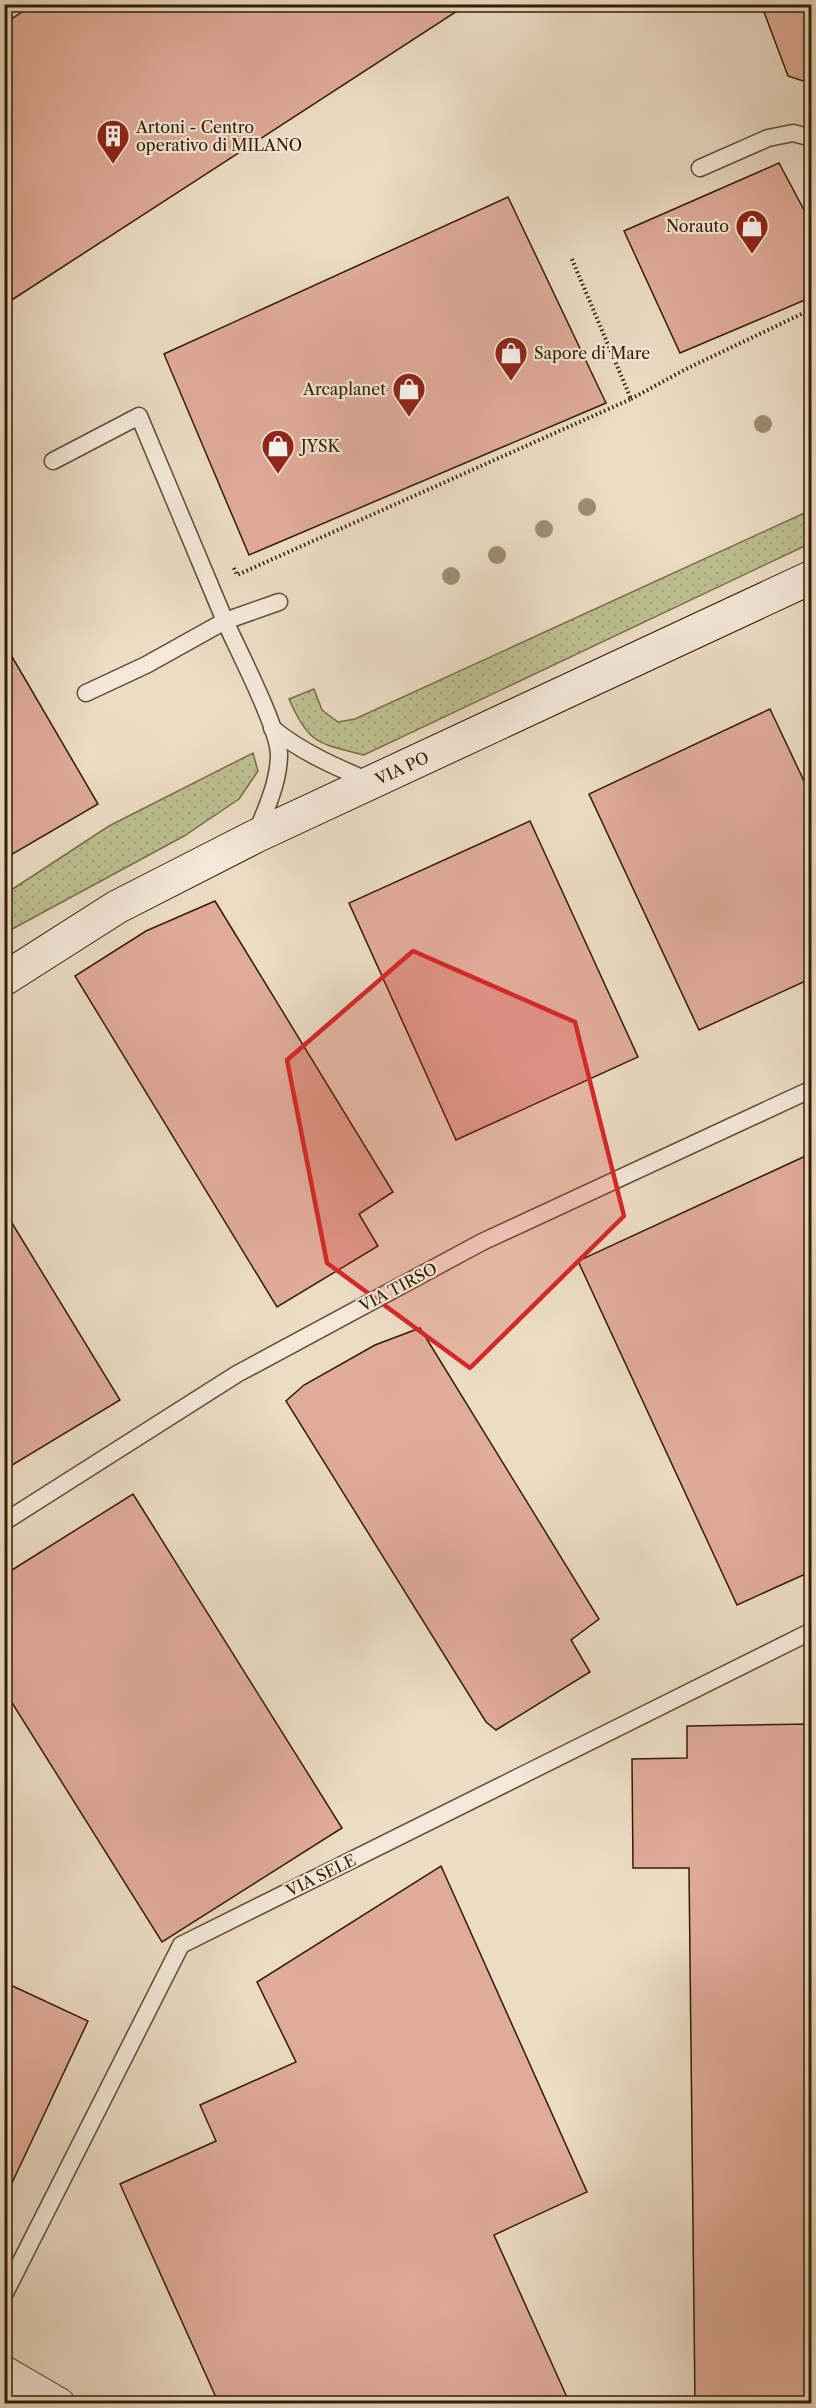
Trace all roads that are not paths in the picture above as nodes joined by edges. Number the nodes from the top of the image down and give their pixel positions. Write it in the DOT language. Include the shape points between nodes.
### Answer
graph roads {
  1 [pos="812,138"];
  2 [pos="700,168"];
  3 [pos="52,461"];
  4 [pos="812,578"];
  5 [pos="279,602"];
  6 [pos="225,621"];
  7 [pos="86,693"];
  8 [pos="271,727"];
  9 [pos="371,782"];
  10 [pos="256,836"];
  11 [pos="4,979"];
  12 [pos="812,1089"];
  13 [pos="4,1522"];
  14 [pos="812,1631"];
  15 [pos="4,2295"];
  16 [pos="4,2372"];
  17 [pos="58,2403"];
  1 -- 2 [label="lane" via="793,133 768,138"];
  3 -- 6 [label="lane" via="139,417"];
  4 -- 9 [label="street, VIA PO"];
  5 -- 6 [label="lane"];
  6 -- 7 [label="lane" via="146,666"];
  6 -- 8 [label="lane"];
  8 -- 9 [label="lane" via="289,742"];
  8 -- 10 [label="lane" via="279,753 276,782"];
  9 -- 10 [label="street, VIA PO"];
  10 -- 11 [label="street, VIA PO" via="117,907"];
  12 -- 13 [label="lane, VIA TIRSO" via="482,1242 237,1374"];
  14 -- 15 [label="lane, VIA SELE" via="181,1945"];
  16 -- 17 [label="street"];
}
